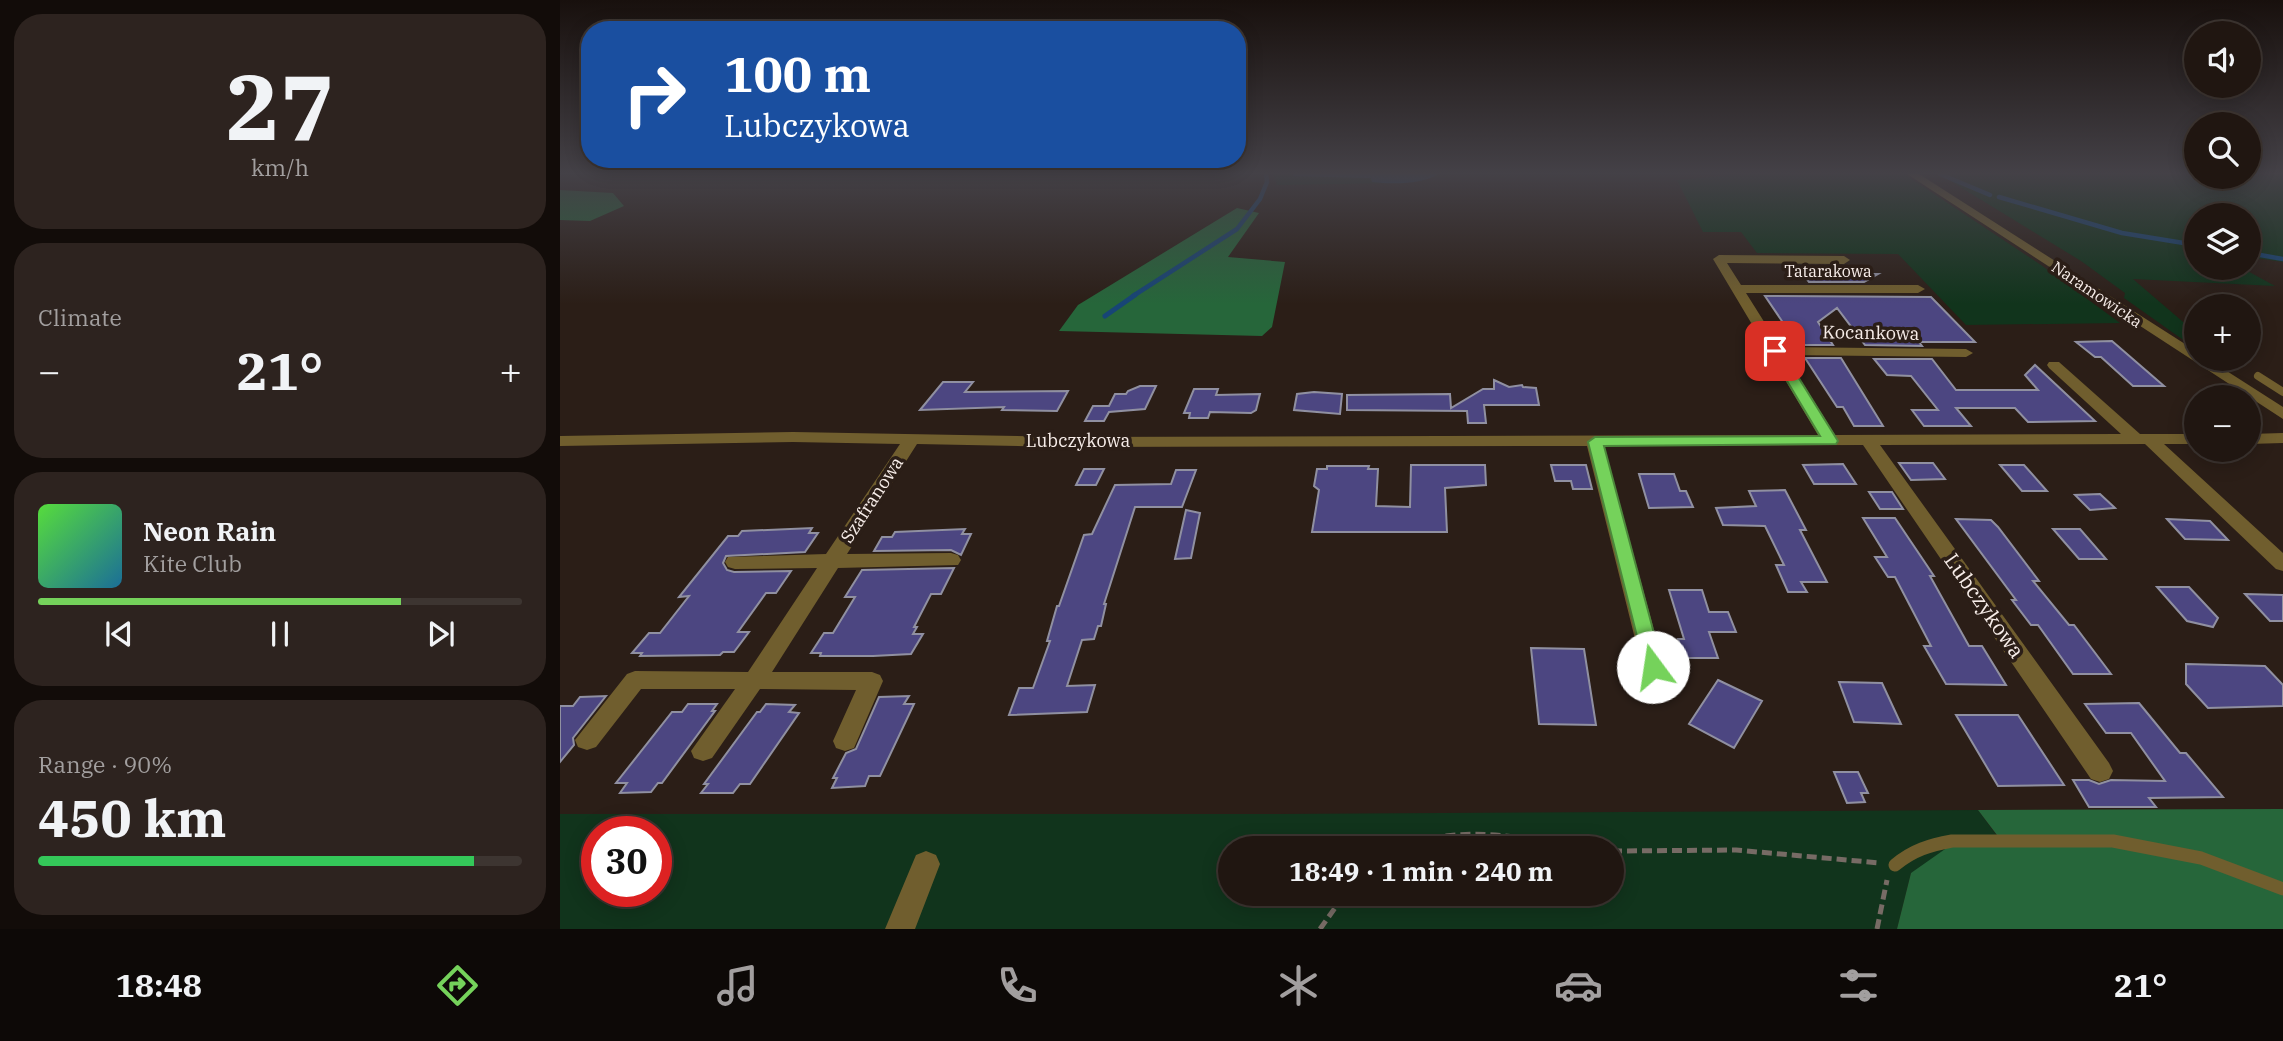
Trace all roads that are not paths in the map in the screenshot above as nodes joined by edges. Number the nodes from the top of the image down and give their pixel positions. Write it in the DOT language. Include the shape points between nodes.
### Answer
graph roads {
  1 [pos="1979,217"];
  2 [pos="1844,260"];
  3 [pos="1737,289"];
  4 [pos="1918,289"];
  5 [pos="1775,351"];
  6 [pos="1966,353"];
  7 [pos="2054,365"];
  8 [pos="2258,376"];
  9 [pos="2283,392"];
  10 [pos="2283,414"];
  11 [pos="2283,438"];
  12 [pos="912,439"];
  13 [pos="2142,439"];
  14 [pos="2184,439"];
  15 [pos="2261,439"];
  16 [pos="560,441"];
  17 [pos="1830,441"];
  18 [pos="1869,441"];
  19 [pos="1595,442"];
  20 [pos="833,560"];
  21 [pos="951,560"];
  22 [pos="735,562"];
  23 [pos="2283,565"];
  24 [pos="1653,667"];
  25 [pos="755,679"];
  26 [pos="587,740"];
  27 [pos="845,741"];
  28 [pos="703,751"];
  29 [pos="2100,771"];
  30 [pos="926,864"];
  31 [pos="1895,865"];
  32 [pos="2283,889"];
  33 [pos="900,929"];
  1 -- 10 [label="street, Naramowicka"];
  2 -- 3 [label="street" via="1719,259"];
  3 -- 4 [label="street, Tatarakowa"];
  3 -- 5 [label="street"];
  5 -- 6 [label="street, Kocankowa"];
  5 -- 17 [label="street"];
  7 -- 13 [label="street"];
  8 -- 9 [label="lane"];
  11 -- 15 [label="street"];
  12 -- 16 [label="street, Lubczykowa"];
  12 -- 19 [label="street, Lubczykowa"];
  12 -- 20 [label="street, Szafranowa"];
  13 -- 14 [label="street, Lubczykowa"];
  13 -- 18 [label="street, Lubczykowa"];
  13 -- 23 [label="street"];
  17 -- 18 [label="street, Lubczykowa"];
  17 -- 19 [label="street, Lubczykowa"];
  18 -- 29 [label="street, Lubczykowa"];
  19 -- 24 [label="street"];
  20 -- 21 [label="street, Szafranowa"];
  20 -- 22 [label="street, Szafranowa"];
  20 -- 25 [label="street, Szafranowa"];
  25 -- 26 [label="street" via="635,680"];
  25 -- 27 [label="street" via="872,681"];
  25 -- 28 [label="street, Szafranowa"];
  30 -- 33 [label="street"];
  31 -- 32 [label="lane" via="1926,846 1952,841 2113,841 2201,858"];
}
